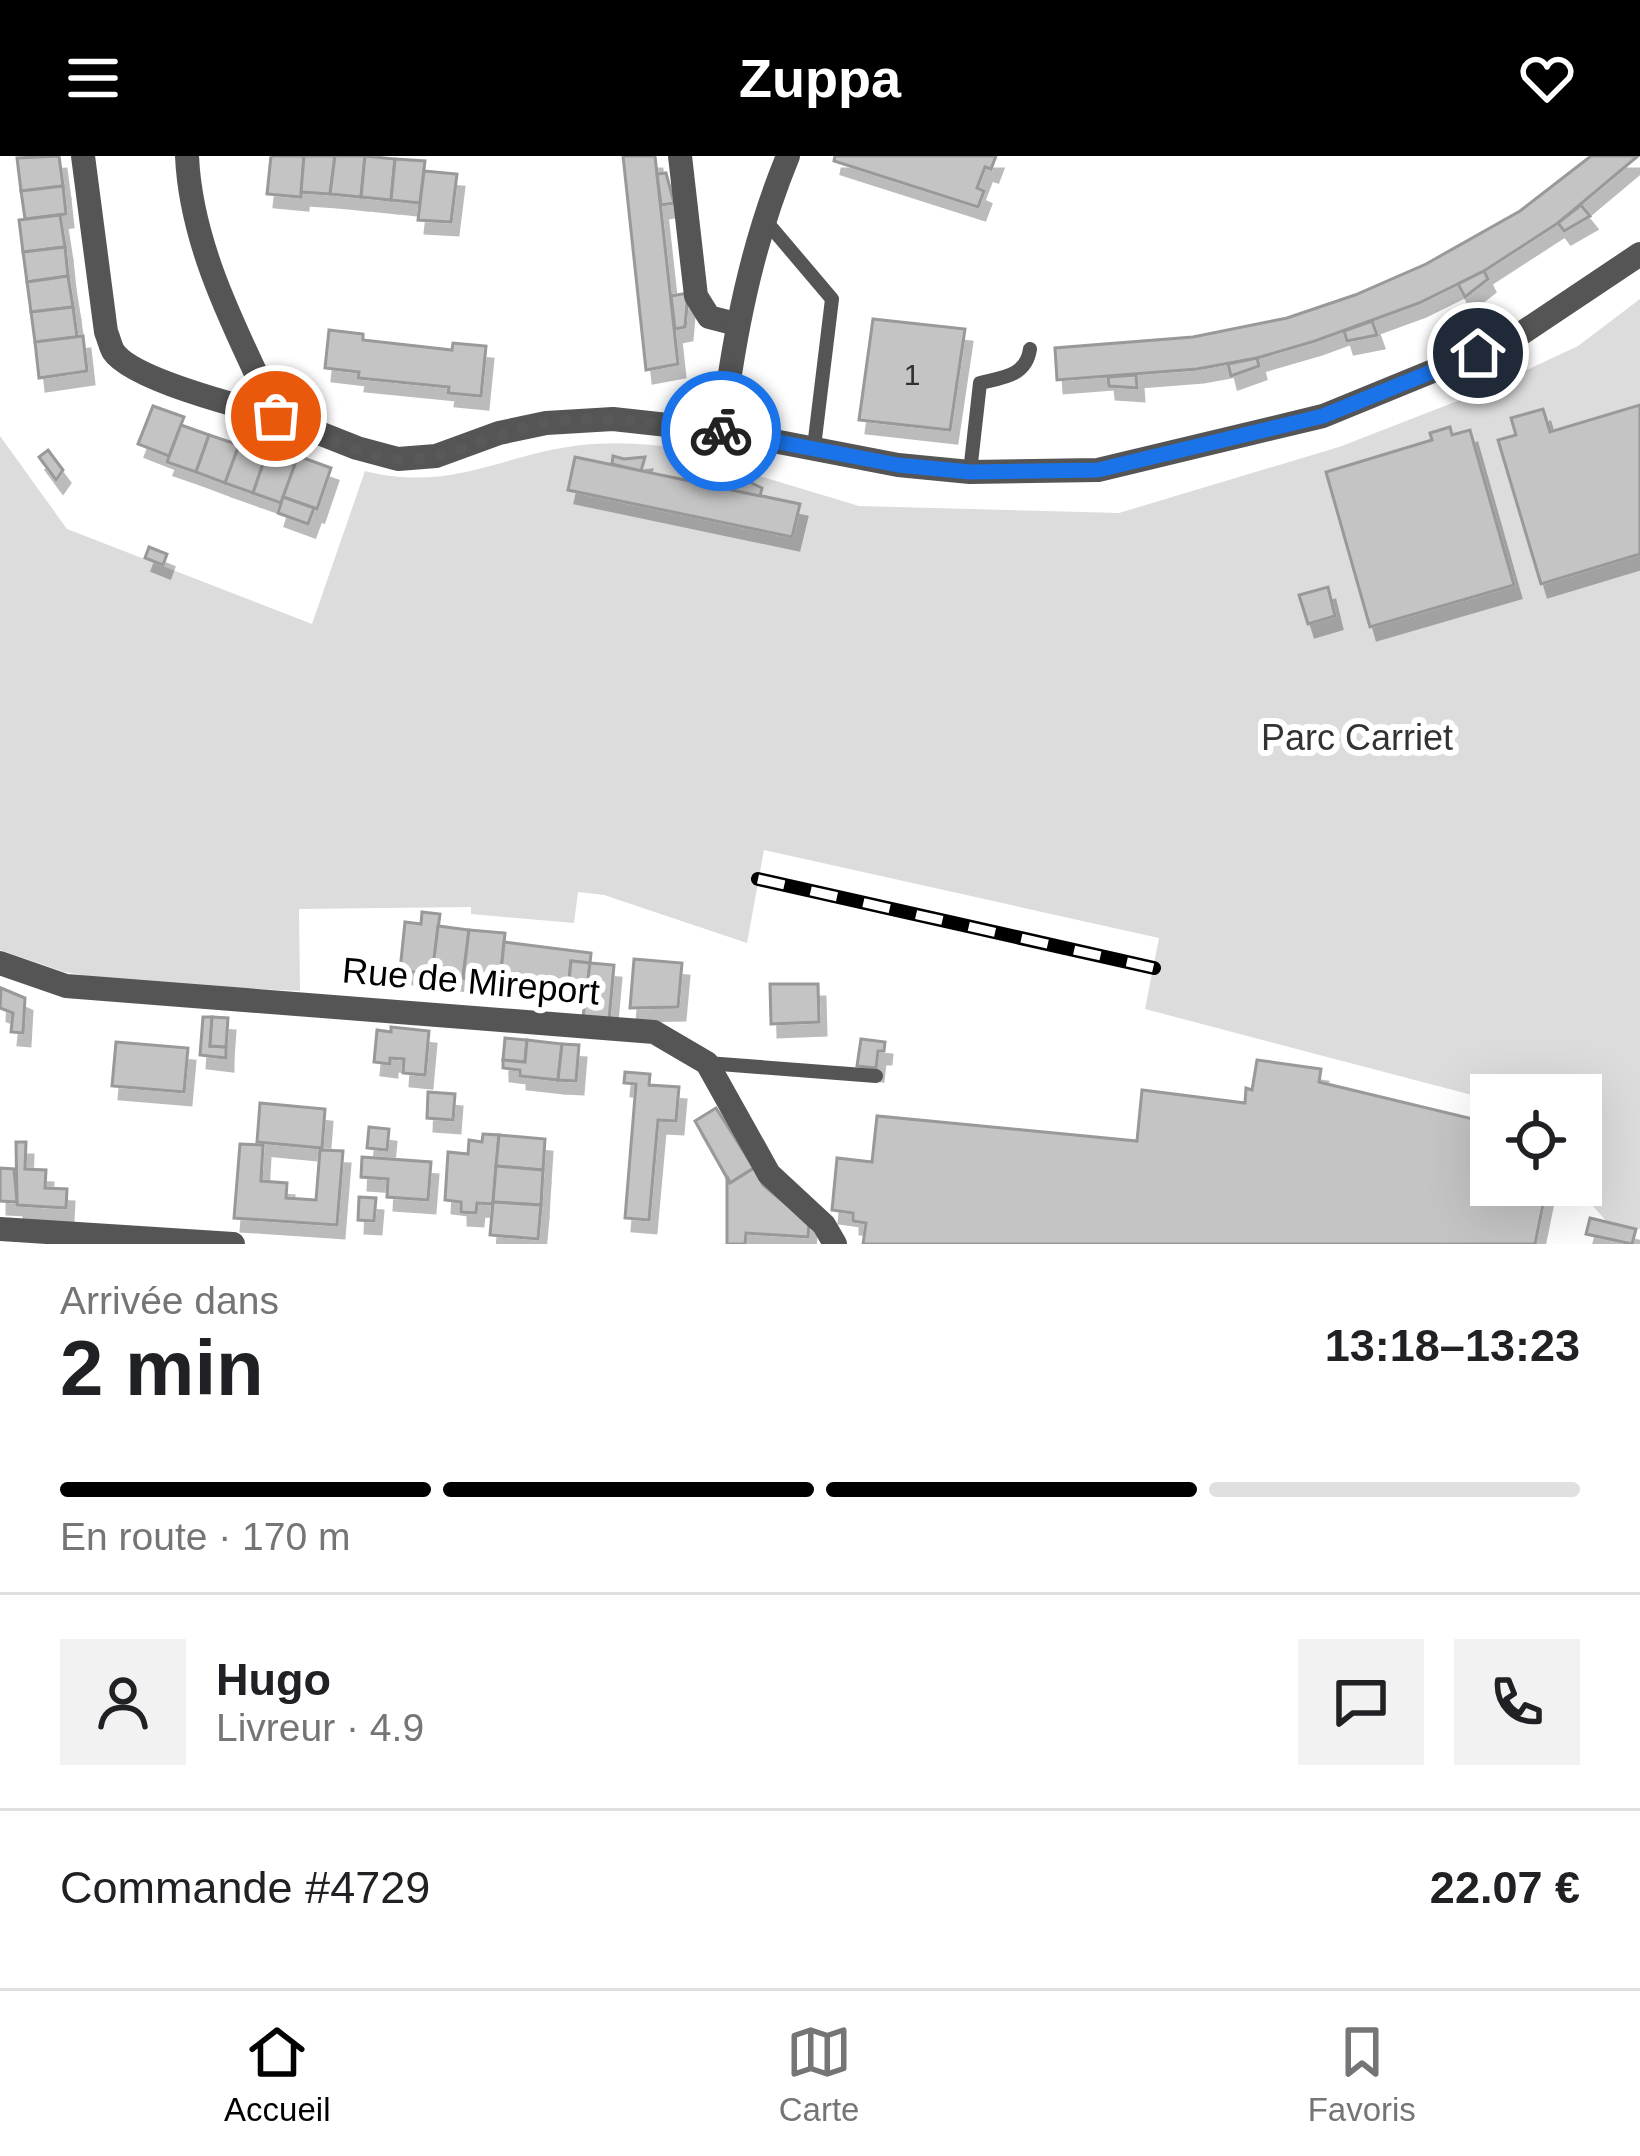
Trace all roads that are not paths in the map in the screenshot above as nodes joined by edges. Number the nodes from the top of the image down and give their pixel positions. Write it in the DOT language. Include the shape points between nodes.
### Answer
graph roads {
  1 [pos="83,156"];
  2 [pos="187,156"];
  3 [pos="680,156"];
  4 [pos="788,156"];
  5 [pos="763,218"];
  6 [pos="1640,254"];
  7 [pos="736,324"];
  8 [pos="1030,349"];
  9 [pos="276,416"];
  10 [pos="722,431"];
  11 [pos="814,447"];
  12 [pos="970,472"];
  13 [pos="0,963"];
  14 [pos="707,1063"];
  15 [pos="877,1076"];
  16 [pos="0,1229"];
  17 [pos="233,1244"];
  18 [pos="836,1244"];
  1 -- 9 [label="street" via="114,353 136,370"];
  2 -- 9 [label="street" via="189,194 219,290"];
  3 -- 7 [label="street" via="695,296 709,317"];
  4 -- 5 [label="street"];
  5 -- 7 [label="street"];
  5 -- 11 [label="lane" via="832,299"];
  6 -- 12 [label="street" via="1516,337 1323,416 1098,470"];
  7 -- 10 [label="street"];
  8 -- 12 [label="lane" via="1015,375 980,383"];
  9 -- 10 [label="street" via="398,459 436,456 546,423 613,418"];
  10 -- 11 [label="street"];
  11 -- 12 [label="street"];
  13 -- 14 [label="street, Rue de Mireport" via="66,986 654,1032"];
  14 -- 15 [label="lane"];
  14 -- 18 [label="street" via="770,1174"];
  16 -- 17 [label="street"];
}
